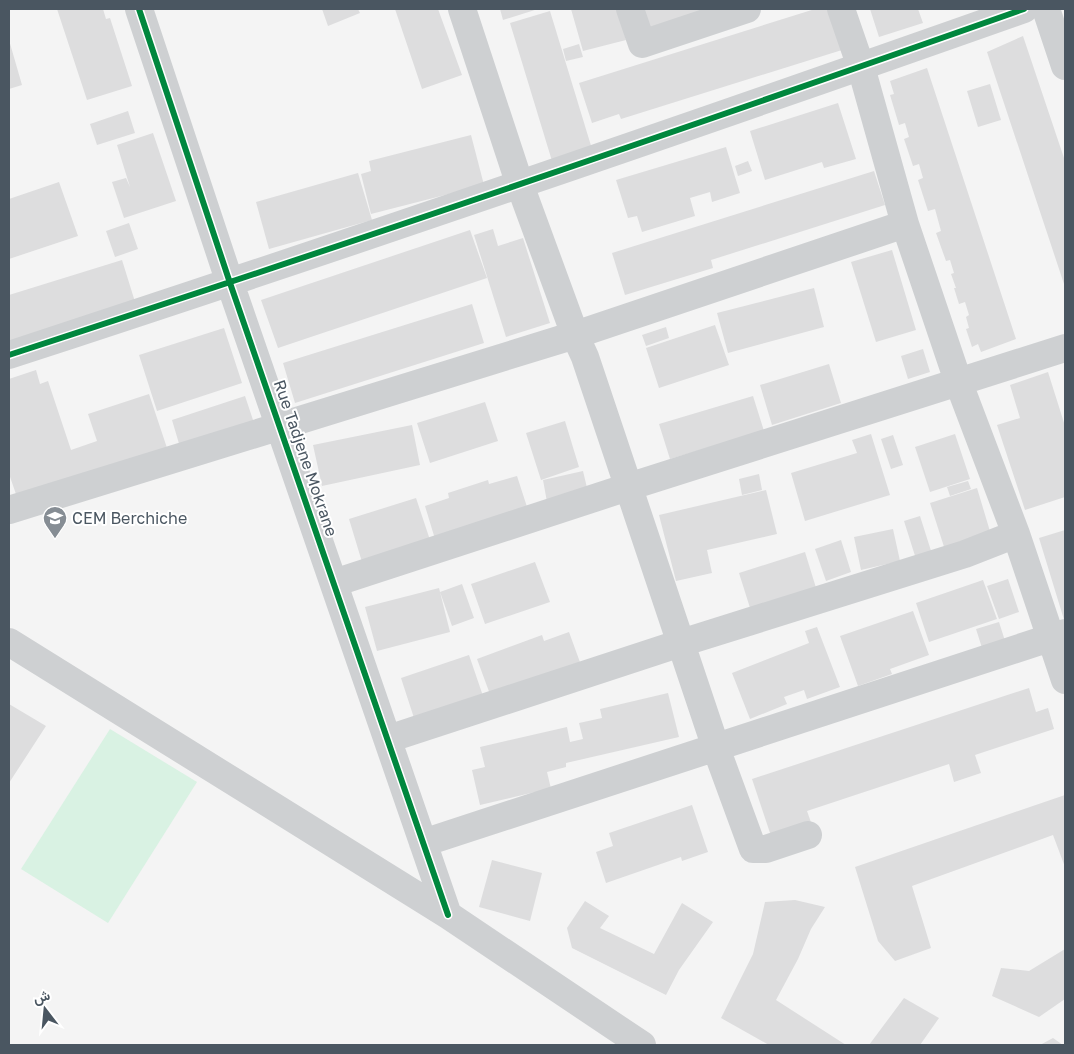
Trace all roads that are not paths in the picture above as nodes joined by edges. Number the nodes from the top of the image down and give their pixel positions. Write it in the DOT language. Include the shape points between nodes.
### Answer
graph roads {
  1 [pos="139,9"];
  2 [pos="462,9"];
  3 [pos="630,9"];
  4 [pos="746,9"];
  5 [pos="841,9"];
  6 [pos="1024,9"];
  7 [pos="1046,9"];
  8 [pos="1065,66"];
  9 [pos="861,67"];
  10 [pos="520,185"];
  11 [pos="905,224"];
  12 [pos="230,283"];
  13 [pos="575,335"];
  14 [pos="1065,348"];
  15 [pos="9,355"];
  16 [pos="958,381"];
  17 [pos="281,426"];
  18 [pos="628,486"];
  19 [pos="9,510"];
  20 [pos="1016,534"];
  21 [pos="334,583"];
  22 [pos="1058,635"];
  23 [pos="9,642"];
  24 [pos="681,643"];
  25 [pos="1065,680"];
  26 [pos="388,740"];
  27 [pos="716,748"];
  28 [pos="808,835"];
  29 [pos="423,843"];
  30 [pos="448,915"];
  31 [pos="642,1045"];
  1 -- 12 [label="street, Rue Tadjene Mokrane"];
  2 -- 10 [label="street"];
  3 -- 4 [label="street" via="642,44"];
  5 -- 9 [label="street"];
  6 -- 9 [label="street"];
  7 -- 8 [label="street"];
  9 -- 10 [label="street"];
  9 -- 11 [label="street"];
  10 -- 12 [label="street"];
  10 -- 13 [label="street"];
  11 -- 13 [label="street"];
  11 -- 16 [label="street"];
  12 -- 15 [label="street"];
  12 -- 17 [label="street, Rue Tadjene Mokrane"];
  13 -- 17 [label="street"];
  13 -- 18 [label="street"];
  14 -- 16 [label="street"];
  16 -- 18 [label="street"];
  16 -- 20 [label="street"];
  17 -- 19 [label="street"];
  17 -- 21 [label="street, Rue Tadjene Mokrane"];
  18 -- 21 [label="street"];
  18 -- 24 [label="street"];
  20 -- 22 [label="street"];
  20 -- 24 [label="street" via="965,554"];
  21 -- 26 [label="street, Rue Tadjene Mokrane"];
  22 -- 25 [label="street"];
  22 -- 27 [label="street"];
  23 -- 30 [label="street"];
  24 -- 26 [label="street"];
  24 -- 27 [label="street"];
  26 -- 29 [label="street, Rue Tadjene Mokrane"];
  27 -- 28 [label="street" via="753,849 766,850"];
  27 -- 29 [label="street"];
  29 -- 30 [label="street, Rue Tadjene Mokrane"];
  30 -- 31 [label="street"];
}
